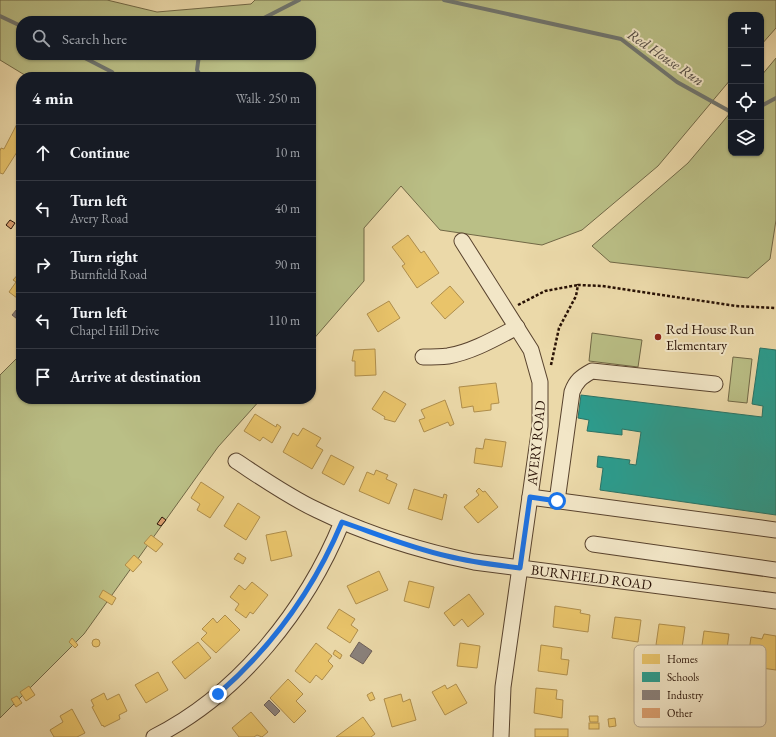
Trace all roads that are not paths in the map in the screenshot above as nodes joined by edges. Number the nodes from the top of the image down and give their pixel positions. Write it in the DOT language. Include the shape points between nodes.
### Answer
graph roads {
  1 [pos="462,241"];
  2 [pos="517,327"];
  3 [pos="423,357"];
  4 [pos="715,384"];
  5 [pos="236,462"];
  6 [pos="530,497"];
  7 [pos="557,501"];
  8 [pos="342,522"];
  9 [pos="776,530"];
  10 [pos="593,544"];
  11 [pos="520,568"];
  12 [pos="776,570"];
  13 [pos="776,601"];
  14 [pos="154,737"];
  15 [pos="501,737"];
  1 -- 2 [label="street, AVERY ROAD"];
  2 -- 3 [label="street" via="497,338 448,356"];
  2 -- 6 [label="street, AVERY ROAD" via="531,350 540,388 540,426"];
  4 -- 7 [label="street" via="592,371 582,376 575,383 572,392"];
  5 -- 8 [label="street, BURNFIELD ROAD" via="295,498"];
  6 -- 7 [label="street"];
  6 -- 11 [label="street, AVERY ROAD"];
  7 -- 9 [label="street"];
  8 -- 11 [label="street, BURNFIELD ROAD" via="445,556"];
  8 -- 14 [label="street" via="325,560 300,604 260,654 218,694"];
  10 -- 12 [label="street"];
  11 -- 13 [label="street, BURNFIELD ROAD"];
  11 -- 15 [label="street, AVERY ROAD" via="503,687"];
}
